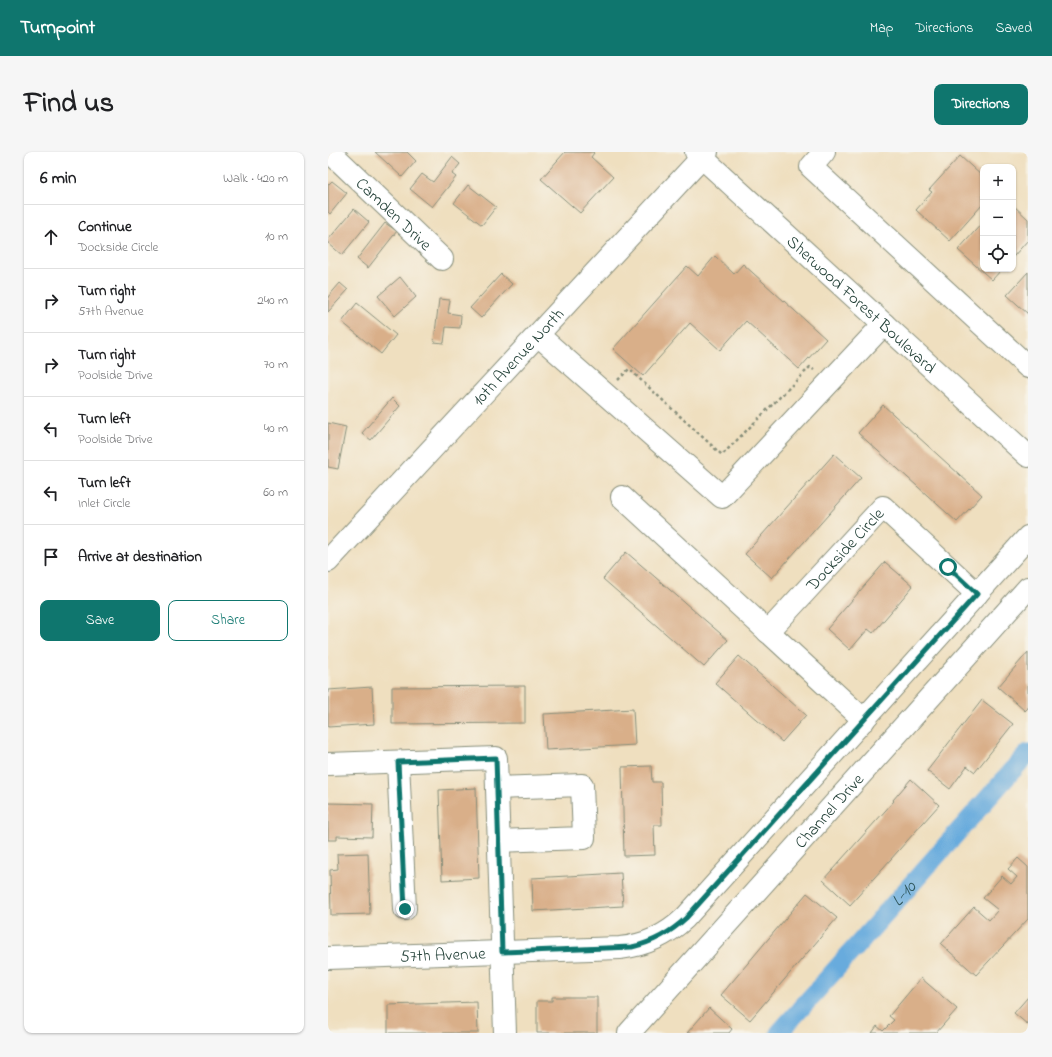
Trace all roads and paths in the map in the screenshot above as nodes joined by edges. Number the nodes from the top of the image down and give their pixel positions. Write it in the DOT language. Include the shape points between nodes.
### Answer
graph roads {
  1 [pos="330,152"];
  2 [pos="824,152"];
  3 [pos="702,154"];
  4 [pos="442,259"];
  5 [pos="884,324"];
  6 [pos="538,334"];
  7 [pos="1028,367"];
  8 [pos="820,374"];
  9 [pos="613,375"];
  10 [pos="1028,456"];
  11 [pos="622,497"];
  12 [pos="1028,537"];
  13 [pos="328,562"];
  14 [pos="1028,588"];
  15 [pos="977,594"];
  16 [pos="768,632"];
  17 [pos="864,720"];
  18 [pos="398,762"];
  19 [pos="328,764"];
  20 [pos="497,788"];
  21 [pos="498,841"];
  22 [pos="405,909"];
  23 [pos="502,952"];
  24 [pos="328,958"];
  25 [pos="505,1033"];
  26 [pos="629,1033"];
  1 -- 4 [label="street, Camden Drive"];
  2 -- 7 [label="street" via="811,167"];
  3 -- 5 [label="street, Sherwood Forest Boulevard"];
  3 -- 6 [label="street, 10th Avenue North"];
  5 -- 6 [label="street" via="722,497"];
  5 -- 10 [label="street, Sherwood Forest Boulevard"];
  6 -- 13 [label="street, 10th Avenue North"];
  8 -- 9 [label="path" via="810,366 722,455 629,369 618,380"];
  11 -- 16 [label="street"];
  12 -- 15 [label="street, 57th Avenue"];
  14 -- 26 [label="street, Channel Drive"];
  15 -- 16 [label="street, Dockside Circle" via="883,507"];
  15 -- 17 [label="street, 57th Avenue"];
  16 -- 17 [label="street"];
  17 -- 23 [label="street, 57th Avenue" via="686,918 667,934 632,947"];
  18 -- 19 [label="street"];
  18 -- 20 [label="street" via="496,758"];
  18 -- 22 [label="street"];
  20 -- 21 [label="street"];
  20 -- 21 [label="street" via="582,785 584,838"];
  21 -- 23 [label="street"];
  23 -- 24 [label="street, 57th Avenue"];
  23 -- 25 [label="street"];
}
